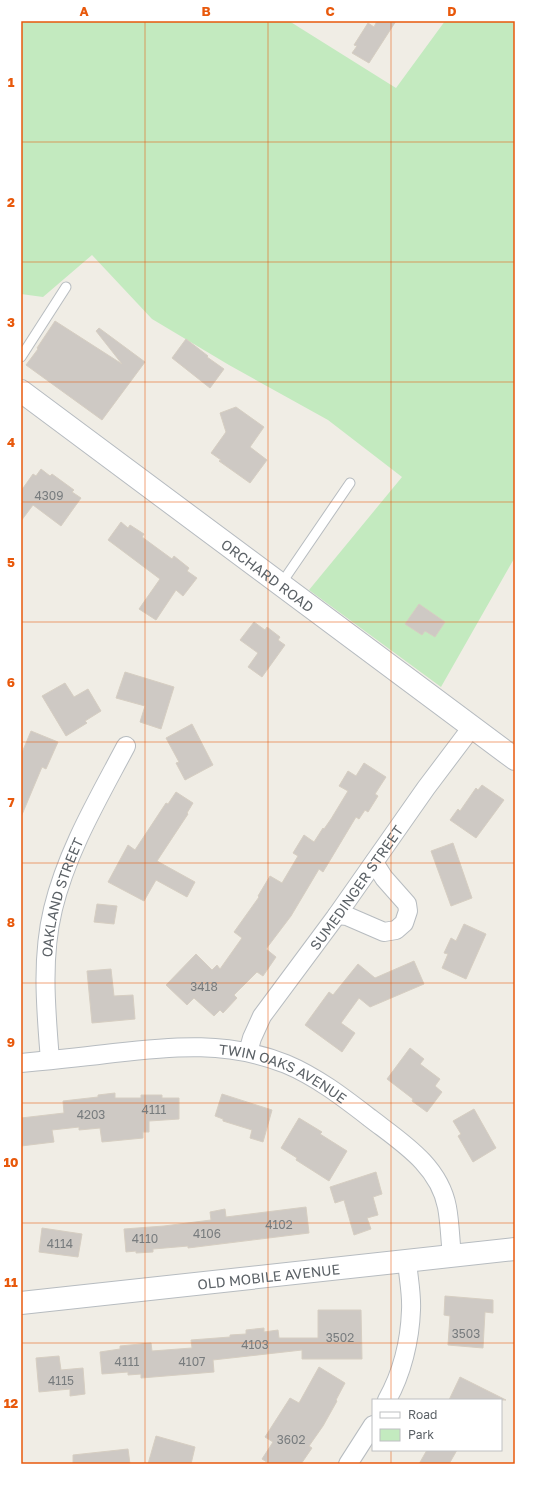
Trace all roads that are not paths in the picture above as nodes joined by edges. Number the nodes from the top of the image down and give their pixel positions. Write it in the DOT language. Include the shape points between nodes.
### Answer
graph roads {
  1 [pos="66,287"];
  2 [pos="21,357"];
  3 [pos="21,392"];
  4 [pos="350,482"];
  5 [pos="280,584"];
  6 [pos="472,726"];
  7 [pos="126,746"];
  8 [pos="515,759"];
  9 [pos="375,861"];
  10 [pos="337,915"];
  11 [pos="248,1052"];
  12 [pos="50,1060"];
  13 [pos="21,1063"];
  14 [pos="515,1248"];
  15 [pos="452,1255"];
  16 [pos="407,1260"];
  17 [pos="21,1303"];
  18 [pos="387,1399"];
  19 [pos="372,1427"];
  20 [pos="348,1464"];
  1 -- 2 [label="lane"];
  3 -- 5 [label="main road, ORCHARD ROAD"];
  4 -- 5 [label="lane"];
  5 -- 6 [label="main road, ORCHARD ROAD"];
  6 -- 8 [label="main road, ORCHARD ROAD"];
  6 -- 9 [label="street, SUMEDINGER STREET"];
  7 -- 12 [label="street, OAKLAND STREET" via="76,844 60,884 53,911 46,958 45,996"];
  9 -- 10 [label="street, SUMEDINGER STREET"];
  9 -- 10 [label="street" via="384,878 407,904 408,911 404,923 396,930 384,932 348,916"];
  10 -- 11 [label="street, SUMEDINGER STREET" via="262,1016"];
  11 -- 12 [label="street, TWIN OAKS AVENUE" via="203,1046 164,1047"];
  11 -- 15 [label="street, TWIN OAKS AVENUE" via="287,1065 313,1078 337,1093 416,1153 428,1167 442,1193"];
  12 -- 13 [label="street, TWIN OAKS AVENUE"];
  14 -- 15 [label="main road, OLD MOBILE AVENUE"];
  15 -- 16 [label="main road, OLD MOBILE AVENUE"];
  16 -- 17 [label="main road, OLD MOBILE AVENUE"];
  16 -- 18 [label="street" via="412,1309 409,1337 402,1364"];
  19 -- 20 [label="street"];
}
